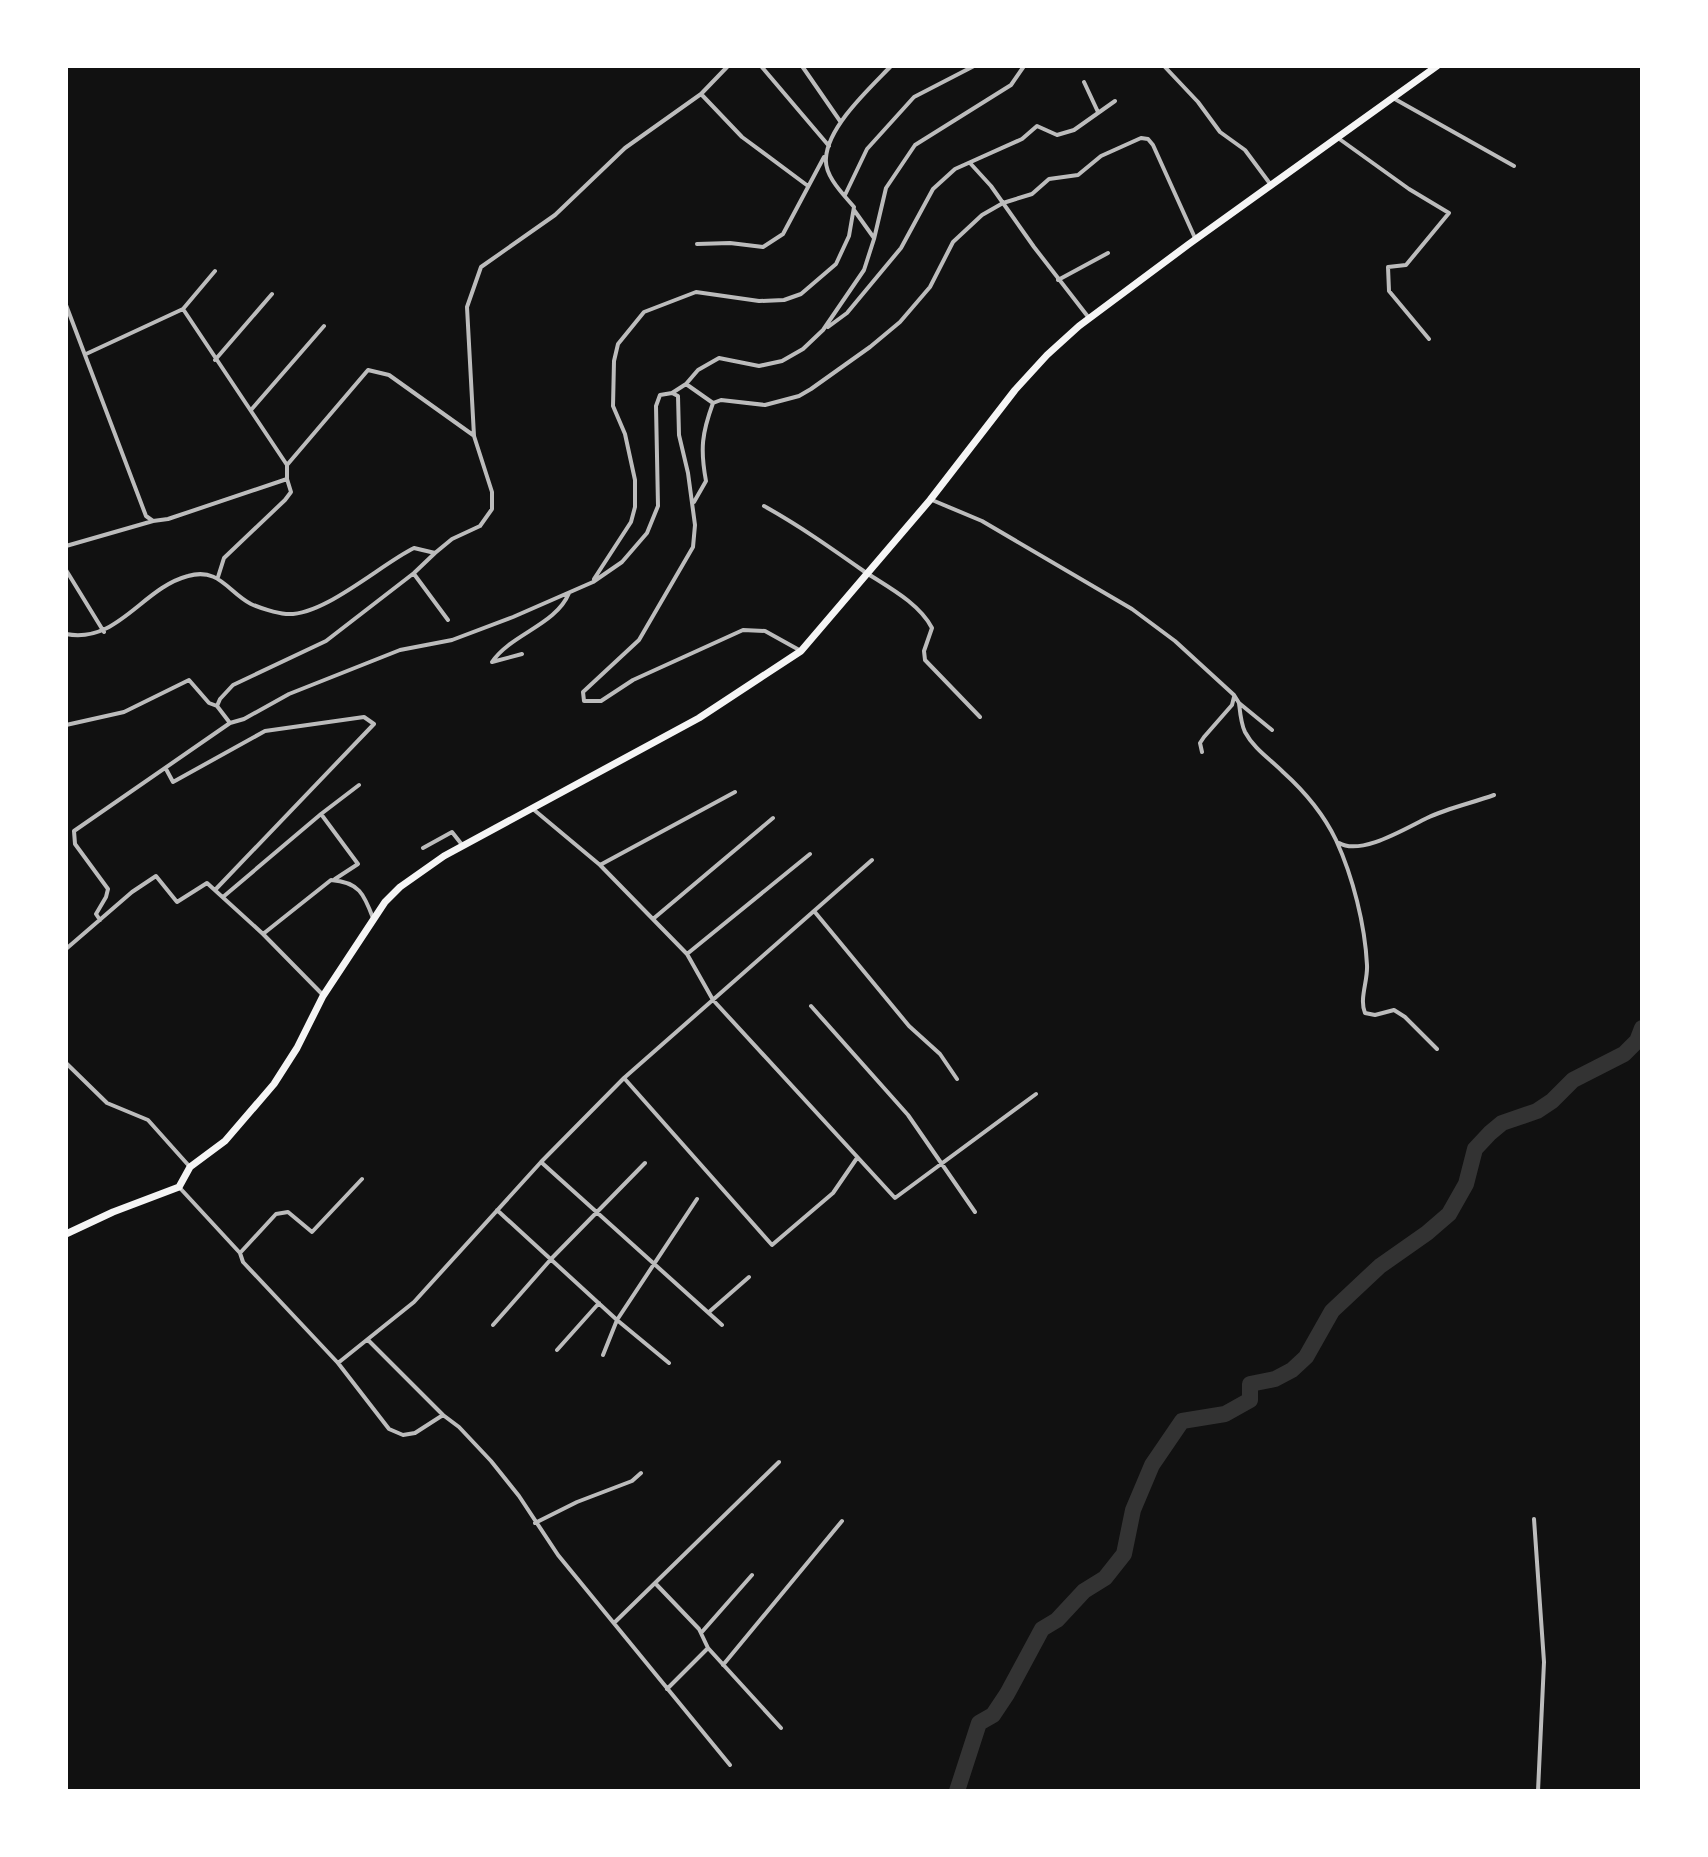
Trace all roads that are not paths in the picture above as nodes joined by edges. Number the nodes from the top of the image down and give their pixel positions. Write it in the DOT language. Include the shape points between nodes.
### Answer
graph roads {
  1 [pos="728,66"];
  2 [pos="761,66"];
  3 [pos="802,66"];
  4 [pos="891,66"];
  5 [pos="974,66"];
  6 [pos="1024,66"];
  7 [pos="1164,66"];
  8 [pos="1437,66"];
  9 [pos="1084,82"];
  10 [pos="701,94"];
  11 [pos="1393,98"];
  12 [pos="1115,101"];
  13 [pos="1098,113"];
  14 [pos="840,121"];
  15 [pos="1338,138"];
  16 [pos="830,147"];
  17 [pos="969,163"];
  18 [pos="1514,166"];
  19 [pos="808,186"];
  20 [pos="1272,186"];
  21 [pos="845,195"];
  22 [pos="1003,203"];
  23 [pos="854,207"];
  24 [pos="874,239"];
  25 [pos="1196,240"];
  26 [pos="697,244"];
  27 [pos="1108,253"];
  28 [pos="215,271"];
  29 [pos="1058,280"];
  30 [pos="272,294"];
  31 [pos="66,305"];
  32 [pos="183,309"];
  33 [pos="1090,320"];
  34 [pos="324,326"];
  35 [pos="823,330"];
  36 [pos="1429,339"];
  37 [pos="86,354"];
  38 [pos="215,360"];
  39 [pos="686,384"];
  40 [pos="672,393"];
  41 [pos="713,403"];
  42 [pos="251,410"];
  43 [pos="474,436"];
  44 [pos="287,465"];
  45 [pos="287,479"];
  46 [pos="930,500"];
  47 [pos="693,504"];
  48 [pos="764,506"];
  49 [pos="153,521"];
  50 [pos="66,546"];
  51 [pos="435,553"];
  52 [pos="66,570"];
  53 [pos="414,573"];
  54 [pos="867,573"];
  55 [pos="218,577"];
  56 [pos="593,582"];
  57 [pos="570,592"];
  58 [pos="448,620"];
  59 [pos="104,632"];
  60 [pos="66,634"];
  61 [pos="801,651"];
  62 [pos="522,654"];
  63 [pos="1234,695"];
  64 [pos="1239,703"];
  65 [pos="217,706"];
  66 [pos="980,717"];
  67 [pos="230,723"];
  68 [pos="66,725"];
  69 [pos="1272,730"];
  70 [pos="1202,752"];
  71 [pos="166,769"];
  72 [pos="359,785"];
  73 [pos="735,792"];
  74 [pos="1494,795"];
  75 [pos="533,809"];
  76 [pos="321,814"];
  77 [pos="773,818"];
  78 [pos="1336,842"];
  79 [pos="463,846"];
  80 [pos="423,848"];
  81 [pos="810,854"];
  82 [pos="872,860"];
  83 [pos="600,865"];
  84 [pos="335,879"];
  85 [pos="215,890"];
  86 [pos="132,892"];
  87 [pos="223,897"];
  88 [pos="814,911"];
  89 [pos="374,919"];
  90 [pos="653,919"];
  91 [pos="263,934"];
  92 [pos="66,949"];
  93 [pos="687,954"];
  94 [pos="323,996"];
  95 [pos="713,1000"];
  96 [pos="811,1006"];
  97 [pos="1437,1049"];
  98 [pos="66,1063"];
  99 [pos="624,1078"];
  100 [pos="957,1079"];
  101 [pos="1036,1094"];
  102 [pos="858,1157"];
  103 [pos="541,1162"];
  104 [pos="942,1162"];
  105 [pos="645,1163"];
  106 [pos="190,1167"];
  107 [pos="362,1179"];
  108 [pos="179,1187"];
  109 [pos="697,1199"];
  110 [pos="497,1210"];
  111 [pos="597,1212"];
  112 [pos="975,1212"];
  113 [pos="66,1234"];
  114 [pos="240,1253"];
  115 [pos="552,1258"];
  116 [pos="654,1261"];
  117 [pos="749,1277"];
  118 [pos="599,1303"];
  119 [pos="709,1312"];
  120 [pos="617,1320"];
  121 [pos="493,1325"];
  122 [pos="722,1325"];
  123 [pos="368,1340"];
  124 [pos="557,1350"];
  125 [pos="603,1355"];
  126 [pos="338,1363"];
  127 [pos="669,1363"];
  128 [pos="443,1415"];
  129 [pos="779,1462"];
  130 [pos="641,1473"];
  131 [pos="1534,1519"];
  132 [pos="842,1521"];
  133 [pos="535,1523"];
  134 [pos="752,1575"];
  135 [pos="655,1583"];
  136 [pos="614,1623"];
  137 [pos="701,1633"];
  138 [pos="708,1648"];
  139 [pos="723,1665"];
  140 [pos="667,1689"];
  141 [pos="781,1728"];
  142 [pos="730,1765"];
  143 [pos="1538,1791"];
  1 -- 10 [label="street"];
  2 -- 16 [label="street"];
  3 -- 14 [label="street"];
  4 -- 14 [label="street"];
  5 -- 21 [label="street" via="914,97 867,149"];
  6 -- 24 [label="street" via="1011,85 915,145 886,188"];
  7 -- 20 [label="street" via="1220,132 1245,150"];
  8 -- 11 [label="highway"];
  9 -- 13 [label="street"];
  10 -- 19 [label="street" via="742,137"];
  10 -- 43 [label="street" via="625,148 555,215 481,267 467,307"];
  11 -- 15 [label="highway"];
  11 -- 18 [label="street"];
  12 -- 13 [label="street"];
  13 -- 17 [label="street" via="1057,135 1037,126 1022,139"];
  14 -- 16 [label="street"];
  15 -- 20 [label="highway"];
  15 -- 36 [label="street" via="1449,213 1406,265 1388,267 1389,291"];
  16 -- 19 [label="street"];
  16 -- 21 [label="street" via="825,159 830,176"];
  17 -- 22 [label="street"];
  17 -- 35 [label="street" via="933,189 901,248 847,313"];
  19 -- 26 [label="street" via="783,234 763,247"];
  20 -- 25 [label="highway"];
  21 -- 23 [label="street"];
  22 -- 25 [label="street" via="1032,194 1049,179 1078,175 1101,156 1148,139"];
  22 -- 29 [label="street"];
  22 -- 41 [label="street" via="953,242 930,287 900,322 811,389 765,405"];
  23 -- 24 [label="street"];
  23 -- 56 [label="street" via="836,264 801,294 759,301 696,292 644,312 618,344 613,406 625,434 635,507"];
  24 -- 35 [label="street" via="858,281"];
  25 -- 33 [label="highway"];
  27 -- 29 [label="street"];
  28 -- 32 [label="street"];
  29 -- 33 [label="street"];
  30 -- 38 [label="street"];
  31 -- 37 [label="street"];
  32 -- 37 [label="street"];
  32 -- 38 [label="street"];
  33 -- 46 [label="highway" via="1015,390"];
  34 -- 42 [label="street"];
  35 -- 39 [label="street" via="782,361 759,366 719,358"];
  37 -- 49 [label="street" via="146,516"];
  38 -- 42 [label="street"];
  39 -- 40 [label="street"];
  39 -- 41 [label="street"];
  40 -- 47 [label="street" via="678,396 679,435"];
  40 -- 56 [label="street" via="660,395 656,406 658,506 647,533 622,562"];
  41 -- 47 [label="street" via="702,436 706,481"];
  42 -- 44 [label="street"];
  43 -- 44 [label="street" via="389,375 368,370"];
  43 -- 51 [label="street" via="492,492 492,509 480,526"];
  44 -- 45 [label="street"];
  45 -- 49 [label="street"];
  45 -- 55 [label="street" via="291,492 224,558"];
  46 -- 54 [label="highway"];
  46 -- 63 [label="street" via="982,521 1132,609"];
  47 -- 61 [label="street" via="693,547 639,640 583,692 584,701 601,701 633,680 743,630 765,631"];
  48 -- 54 [label="street"];
  49 -- 50 [label="street"];
  51 -- 53 [label="street"];
  51 -- 55 [label="street" via="414,548 361,584 310,610 287,614 251,604"];
  52 -- 59 [label="street"];
  53 -- 58 [label="street"];
  53 -- 65 [label="street" via="326,641 233,685"];
  54 -- 61 [label="highway"];
  54 -- 66 [label="street" via="929,622 925,660"];
  55 -- 59 [label="street" via="190,574 162,586"];
  56 -- 57 [label="street"];
  57 -- 62 [label="street" via="554,613 492,662"];
  57 -- 67 [label="street" via="452,640 400,650"];
  59 -- 60 [label="street"];
  61 -- 75 [label="highway" via="726,702"];
  63 -- 64 [label="street"];
  63 -- 70 [label="street" via="1232,705 1200,743"];
  64 -- 69 [label="street"];
  64 -- 78 [label="street" via="1250,741 1286,774"];
  65 -- 67 [label="street"];
  65 -- 68 [label="street" via="189,680 124,712"];
  67 -- 71 [label="street"];
  71 -- 85 [label="street" via="173,782 265,731 364,717 374,724"];
  71 -- 86 [label="street" via="74,831 75,844 108,889 96,914 100,920"];
  72 -- 76 [label="street"];
  73 -- 83 [label="street"];
  74 -- 78 [label="street" via="1362,846 1347,848"];
  75 -- 79 [label="highway"];
  75 -- 83 [label="street"];
  76 -- 84 [label="street" via="358,864"];
  76 -- 87 [label="street"];
  77 -- 90 [label="street"];
  78 -- 97 [label="street" via="1366,950 1361,1005 1365,1013 1375,1015 1394,1010"];
  79 -- 80 [label="street" via="452,832"];
  79 -- 89 [label="highway" via="400,887"];
  81 -- 93 [label="street"];
  82 -- 88 [label="street"];
  83 -- 90 [label="street"];
  84 -- 89 [label="street" via="362,891"];
  84 -- 91 [label="street"];
  85 -- 86 [label="street" via="207,883 177,902 156,876"];
  85 -- 87 [label="street"];
  86 -- 92 [label="street"];
  87 -- 91 [label="street"];
  88 -- 95 [label="street"];
  88 -- 100 [label="street"];
  89 -- 94 [label="highway"];
  90 -- 93 [label="street"];
  91 -- 94 [label="street"];
  93 -- 95 [label="street"];
  94 -- 106 [label="highway" via="274,1084 225,1141"];
  95 -- 99 [label="street"];
  95 -- 102 [label="street"];
  96 -- 104 [label="street" via="908,1115"];
  98 -- 106 [label="street" via="107,1103 148,1120"];
  99 -- 102 [label="street" via="772,1245 833,1193"];
  99 -- 103 [label="street"];
  101 -- 104 [label="street"];
  102 -- 104 [label="street" via="895,1198"];
  103 -- 110 [label="street"];
  103 -- 111 [label="street"];
  104 -- 112 [label="street"];
  105 -- 111 [label="street"];
  106 -- 108 [label="highway"];
  107 -- 114 [label="street" via="312,1232 288,1212 276,1214"];
  108 -- 113 [label="highway"];
  108 -- 114 [label="street"];
  109 -- 116 [label="street"];
  110 -- 115 [label="street"];
  110 -- 123 [label="street" via="414,1302"];
  111 -- 115 [label="street"];
  111 -- 116 [label="street"];
  114 -- 126 [label="street"];
  115 -- 118 [label="street"];
  115 -- 121 [label="street"];
  116 -- 119 [label="street"];
  116 -- 120 [label="street"];
  117 -- 119 [label="street"];
  118 -- 120 [label="street"];
  118 -- 124 [label="street"];
  119 -- 122 [label="street"];
  120 -- 125 [label="street"];
  120 -- 127 [label="street"];
  123 -- 126 [label="street"];
  123 -- 128 [label="street"];
  126 -- 128 [label="street" via="389,1429 415,1433"];
  128 -- 133 [label="street" via="491,1461"];
  129 -- 135 [label="street"];
  130 -- 133 [label="street"];
  131 -- 143 [label="street" via="1544,1662"];
  132 -- 139 [label="street"];
  133 -- 136 [label="street"];
  134 -- 137 [label="street"];
  135 -- 136 [label="street"];
  135 -- 137 [label="street"];
  136 -- 140 [label="street"];
  137 -- 138 [label="street"];
  138 -- 139 [label="street"];
  138 -- 140 [label="street"];
  139 -- 141 [label="street"];
  140 -- 142 [label="street"];
}
